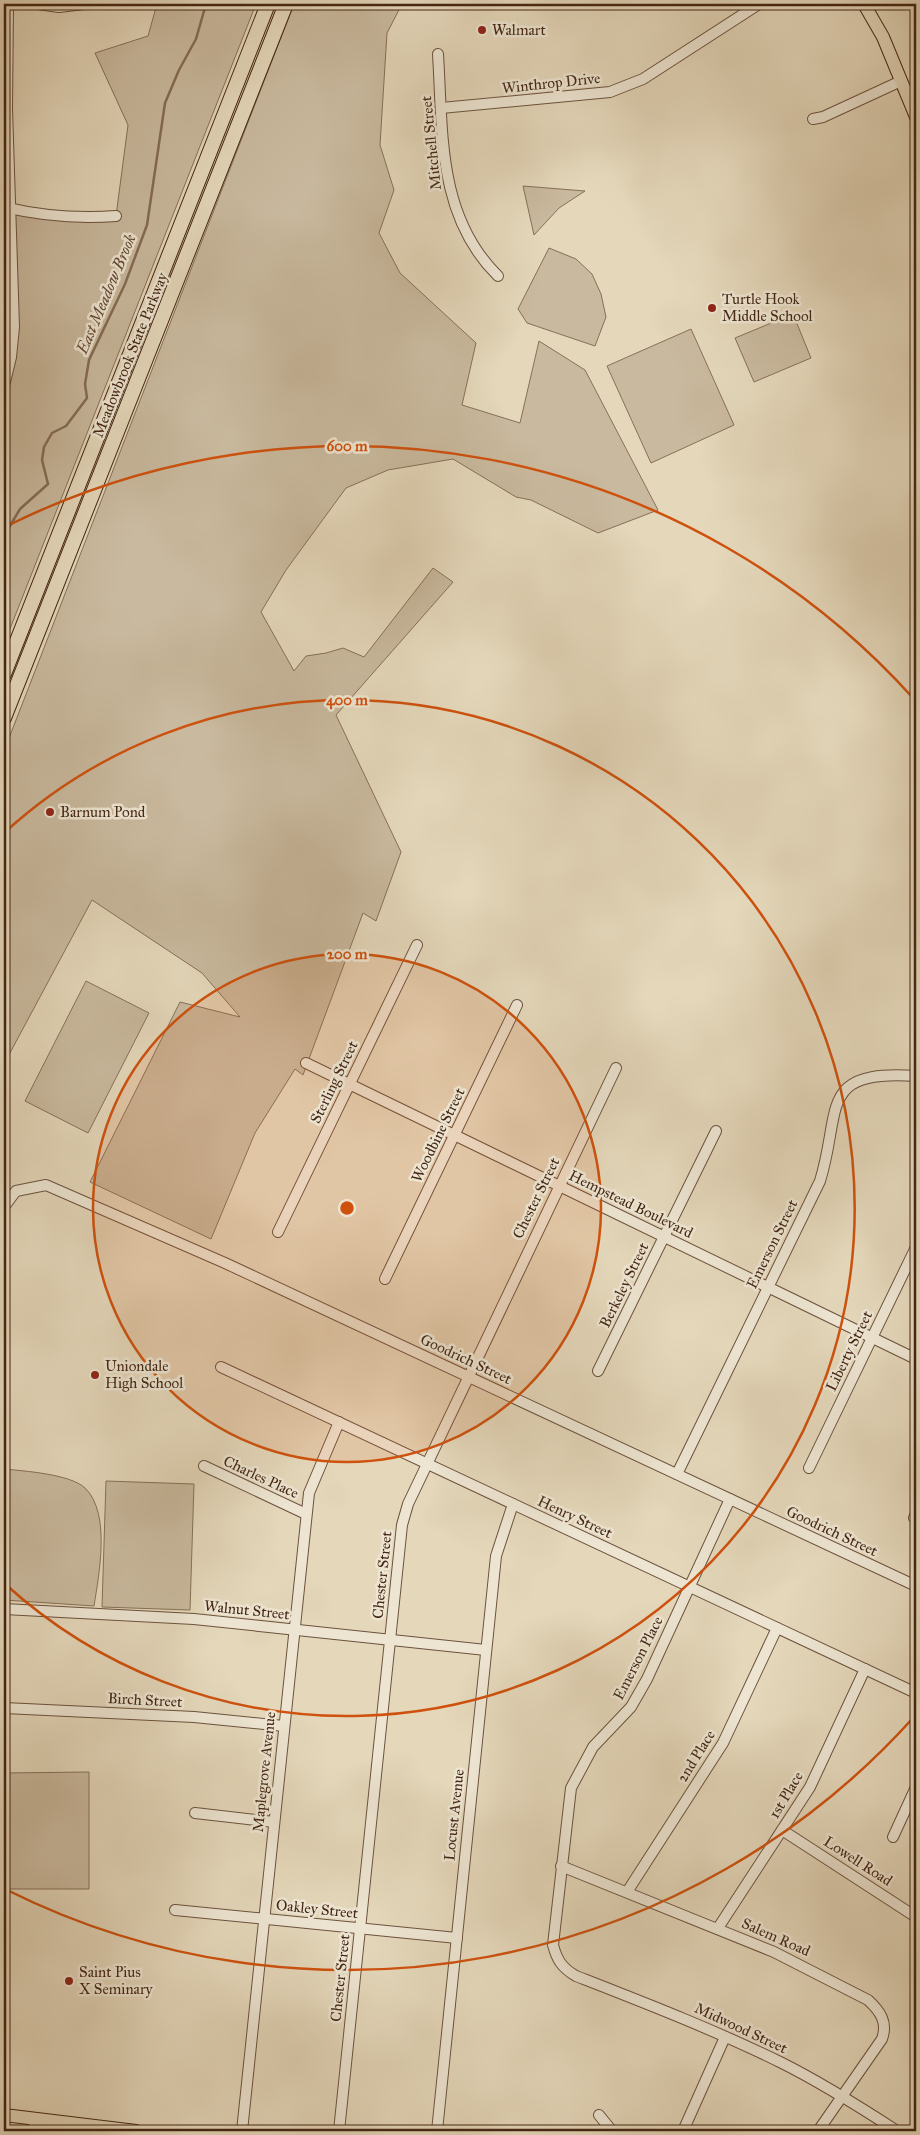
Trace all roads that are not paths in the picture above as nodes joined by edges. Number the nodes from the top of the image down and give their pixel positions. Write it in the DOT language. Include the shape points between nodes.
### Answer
graph roads {
  1 [pos="8,4"];
  2 [pos="38,4"];
  3 [pos="84,4"];
  4 [pos="268,4"];
  5 [pos="286,4"];
  6 [pos="759,4"];
  7 [pos="864,4"];
  8 [pos="438,54"];
  9 [pos="901,81"];
  10 [pos="441,108"];
  11 [pos="916,117"];
  12 [pos="813,119"];
  13 [pos="8,208"];
  14 [pos="116,216"];
  15 [pos="498,276"];
  16 [pos="4,386"];
  17 [pos="4,674"];
  18 [pos="4,718"];
  19 [pos="417,946"];
  20 [pos="518,1004"];
  21 [pos="306,1063"];
  22 [pos="616,1068"];
  23 [pos="916,1076"];
  24 [pos="350,1084"];
  25 [pos="716,1131"];
  26 [pos="454,1135"];
  27 [pos="559,1186"];
  28 [pos="4,1207"];
  29 [pos="278,1232"];
  30 [pos="663,1236"];
  31 [pos="916,1247"];
  32 [pos="385,1279"];
  33 [pos="768,1287"];
  34 [pos="872,1338"];
  35 [pos="916,1359"];
  36 [pos="221,1367"];
  37 [pos="598,1371"];
  38 [pos="467,1376"];
  39 [pos="339,1422"];
  40 [pos="427,1464"];
  41 [pos="204,1466"];
  42 [pos="809,1468"];
  43 [pos="677,1474"];
  44 [pos="730,1499"];
  45 [pos="513,1504"];
  46 [pos="306,1514"];
  47 [pos="916,1586"];
  48 [pos="690,1587"];
  49 [pos="4,1609"];
  50 [pos="777,1628"];
  51 [pos="294,1630"];
  52 [pos="390,1640"];
  53 [pos="486,1650"];
  54 [pos="864,1669"];
  55 [pos="916,1693"];
  56 [pos="4,1708"];
  57 [pos="284,1726"];
  58 [pos="916,1787"];
  59 [pos="914,1799"];
  60 [pos="195,1813"];
  61 [pos="274,1822"];
  62 [pos="782,1830"];
  63 [pos="893,1837"];
  64 [pos="561,1866"];
  65 [pos="626,1892"];
  66 [pos="175,1910"];
  67 [pos="916,1917"];
  68 [pos="264,1919"];
  69 [pos="360,1928"];
  70 [pos="718,1928"];
  71 [pos="456,1938"];
  72 [pos="565,1970"];
  73 [pos="725,2037"];
  74 [pos="842,2097"];
  75 [pos="4,2115"];
  76 [pos="599,2115"];
  77 [pos="35,2125"];
  78 [pos="136,2131"];
  79 [pos="242,2131"];
  80 [pos="339,2131"];
  81 [pos="437,2131"];
  82 [pos="612,2131"];
  83 [pos="684,2131"];
  84 [pos="818,2131"];
  85 [pos="897,2131"];
  1 -- 13 [label="street"];
  2 -- 3 [label="street" via="60,7"];
  4 -- 17 [label="highway, Meadowbrook State Parkway"];
  5 -- 18 [label="highway, Meadowbrook State Parkway"];
  6 -- 10 [label="street, Winthrop Drive" via="643,79 610,92"];
  7 -- 9 [label="main road" via="883,37"];
  8 -- 10 [label="street, Mitchell Street"];
  9 -- 11 [label="main road"];
  9 -- 12 [label="street"];
  10 -- 15 [label="street, Mitchell Street" via="447,177 456,212 470,240"];
  13 -- 14 [label="street" via="44,216"];
  13 -- 16 [label="street" via="14,327"];
  19 -- 24 [label="street, Sterling Street"];
  20 -- 26 [label="street, Woodbine Street"];
  21 -- 24 [label="street, Hempstead Boulevard"];
  22 -- 27 [label="street, Chester Street"];
  23 -- 33 [label="street, Emerson Street" via="878,1075 860,1080 843,1094 834,1108 827,1158 820,1181"];
  24 -- 26 [label="street, Hempstead Boulevard"];
  24 -- 29 [label="street, Sterling Street"];
  25 -- 30 [label="street, Berkeley Street"];
  26 -- 27 [label="street, Hempstead Boulevard"];
  26 -- 32 [label="street, Woodbine Street"];
  27 -- 30 [label="street, Hempstead Boulevard"];
  27 -- 38 [label="street, Chester Street"];
  28 -- 38 [label="street, Goodrich Street" via="16,1191 46,1185 225,1263"];
  30 -- 33 [label="street, Hempstead Boulevard"];
  30 -- 37 [label="street, Berkeley Street"];
  31 -- 34 [label="street, Liberty Street"];
  33 -- 34 [label="street, Hempstead Boulevard"];
  33 -- 43 [label="street, Emerson Street"];
  34 -- 35 [label="street, Hempstead Boulevard"];
  34 -- 42 [label="street, Liberty Street"];
  36 -- 39 [label="street, Henry Street"];
  38 -- 40 [label="street, Chester Street"];
  38 -- 43 [label="street, Goodrich Street"];
  39 -- 40 [label="street, Henry Street"];
  39 -- 46 [label="street, Maplegrove Avenue" via="312,1481"];
  40 -- 45 [label="street, Henry Street"];
  40 -- 52 [label="street, Chester Street" via="402,1525"];
  41 -- 46 [label="street, Charles Place"];
  43 -- 44 [label="street, Goodrich Street"];
  44 -- 47 [label="street, Goodrich Street"];
  44 -- 48 [label="street, Emerson Place"];
  45 -- 48 [label="street, Henry Street"];
  45 -- 53 [label="street, Locust Avenue" via="496,1556"];
  46 -- 51 [label="street, Maplegrove Avenue"];
  48 -- 50 [label="street, Henry Street"];
  48 -- 64 [label="street, Emerson Place" via="631,1707 593,1747 576,1775 568,1802"];
  49 -- 51 [label="street, Walnut Street" via="194,1619"];
  50 -- 54 [label="street, Henry Street"];
  50 -- 65 [label="street, 2nd Place" via="723,1743"];
  51 -- 52 [label="street, Walnut Street"];
  51 -- 57 [label="street, Maplegrove Avenue"];
  52 -- 53 [label="street, Walnut Street"];
  52 -- 69 [label="street, Chester Street"];
  53 -- 71 [label="street, Locust Avenue"];
  54 -- 55 [label="street, Henry Street"];
  54 -- 62 [label="street, 1st Place" via="810,1786"];
  56 -- 57 [label="street, Birch Street" via="194,1717"];
  57 -- 61 [label="street, Maplegrove Avenue"];
  58 -- 59 [label="street"];
  59 -- 63 [label="street"];
  60 -- 61 [label="street"];
  61 -- 68 [label="street, Maplegrove Avenue"];
  62 -- 67 [label="street, Lowell Road"];
  62 -- 70 [label="street, 1st Place"];
  64 -- 65 [label="street, Salem Road"];
  64 -- 72 [label="street, Emerson Place" via="553,1945 556,1958"];
  65 -- 70 [label="street, Salem Road"];
  66 -- 68 [label="street, Oakley Street"];
  68 -- 69 [label="street, Oakley Street"];
  68 -- 79 [label="street, Maplegrove Avenue"];
  69 -- 71 [label="street, Oakley Street"];
  69 -- 80 [label="street, Chester Street"];
  70 -- 74 [label="street, Salem Road" via="818,1973 868,2000 878,2010 884,2026 882,2039"];
  71 -- 81 [label="street, Locust Avenue"];
  72 -- 73 [label="street, Midwood Street"];
  73 -- 74 [label="street, Midwood Street" via="784,2064"];
  73 -- 83 [label="street"];
  74 -- 84 [label="street, Salem Road"];
  74 -- 85 [label="street, Midwood Street"];
  75 -- 77 [label="main road"];
  76 -- 82 [label="street"];
  77 -- 78 [label="main road"];
}
